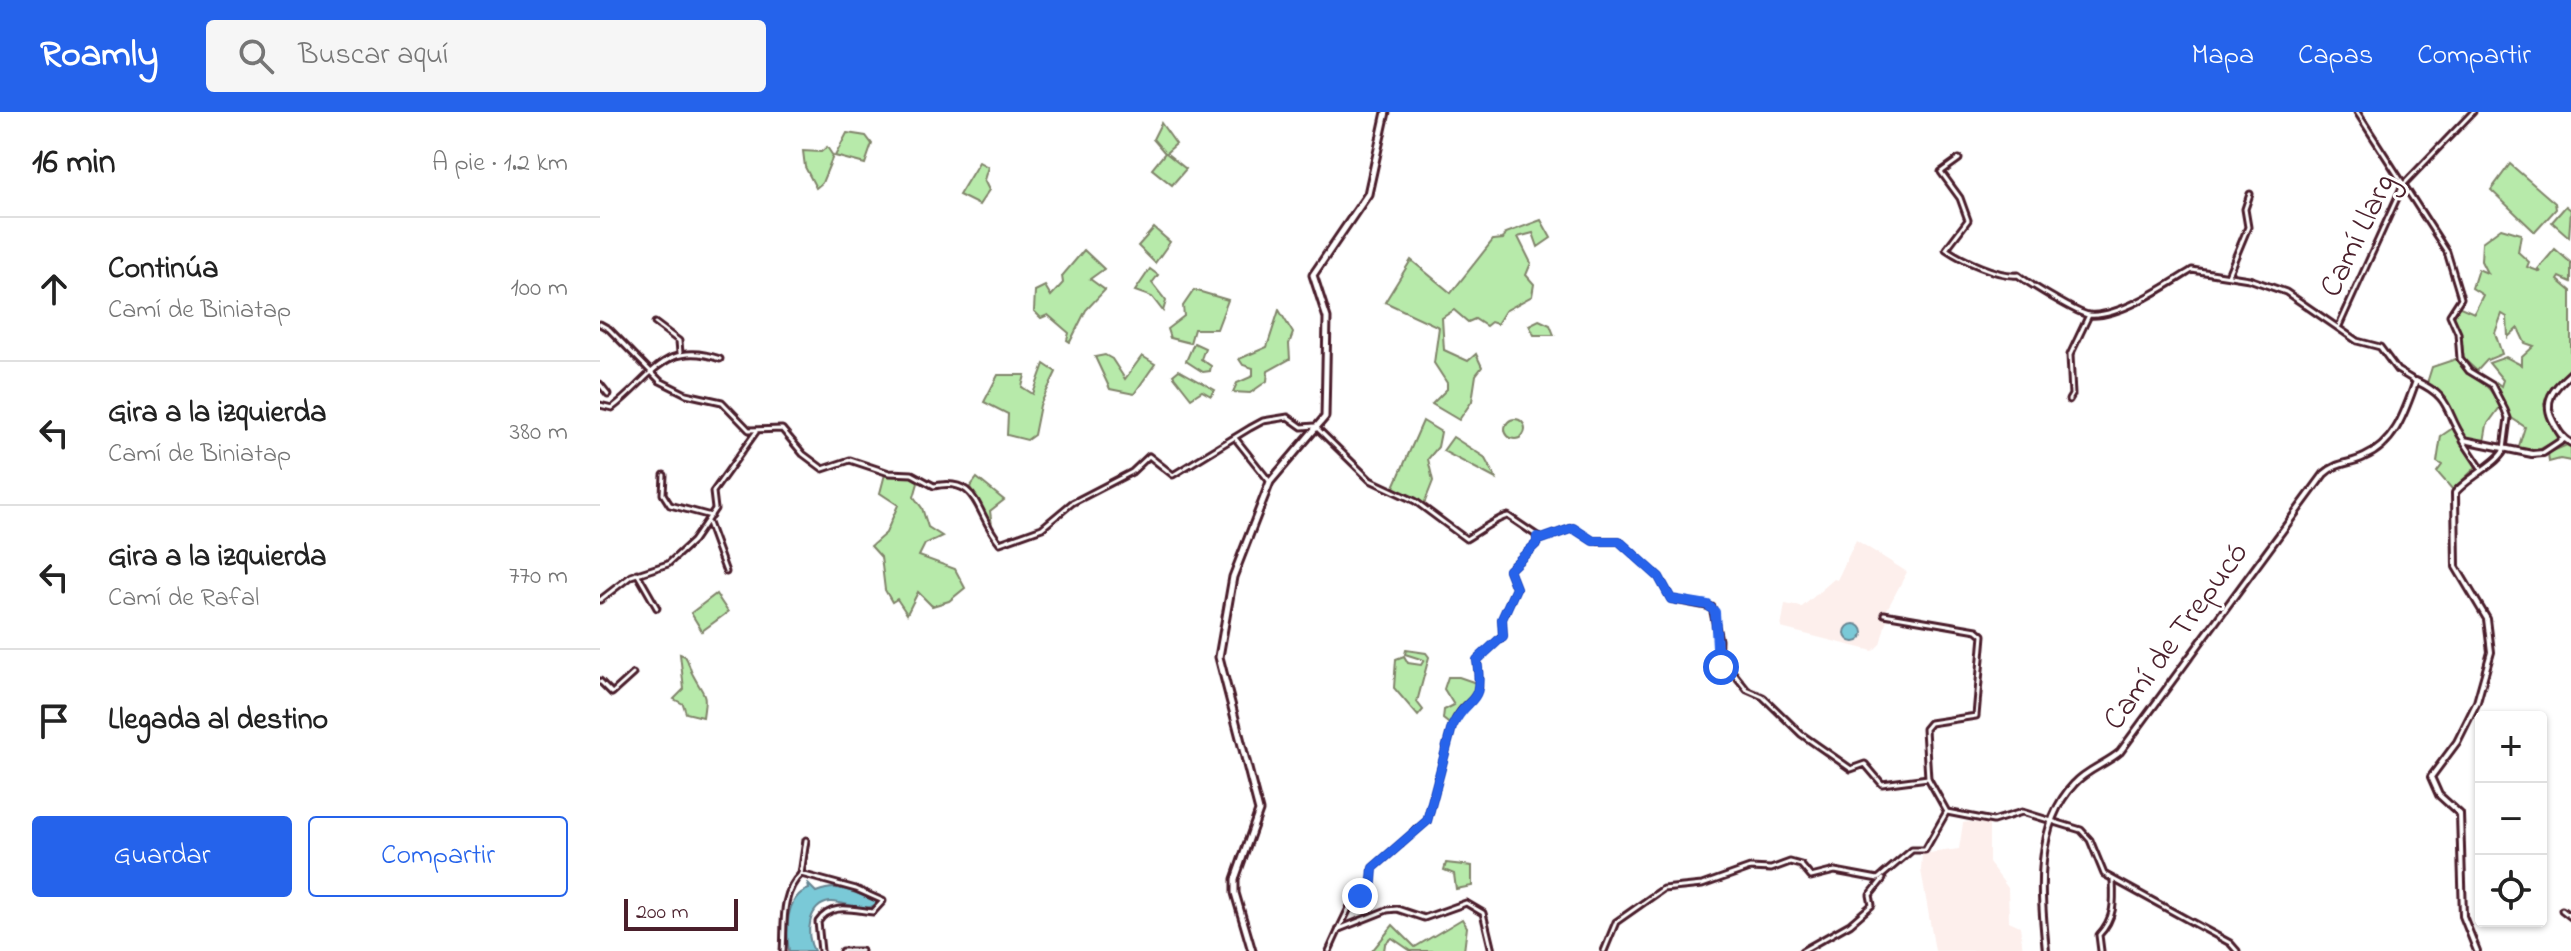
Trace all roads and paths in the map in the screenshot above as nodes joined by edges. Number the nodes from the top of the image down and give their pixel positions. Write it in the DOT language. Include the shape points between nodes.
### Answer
graph roads {
  1 [pos="1386,112"];
  2 [pos="2357,112"];
  3 [pos="2473,112"];
  4 [pos="1959,159"];
  5 [pos="2403,185"];
  6 [pos="2250,194"];
  7 [pos="2228,275"];
  8 [pos="2089,315"];
  9 [pos="655,323"];
  10 [pos="600,324"];
  11 [pos="2339,327"];
  12 [pos="680,353"];
  13 [pos="720,359"];
  14 [pos="2571,373"];
  15 [pos="652,374"];
  16 [pos="2416,381"];
  17 [pos="600,384"];
  18 [pos="608,394"];
  19 [pos="2069,400"];
  20 [pos="600,405"];
  21 [pos="1320,427"];
  22 [pos="756,432"];
  23 [pos="1235,438"];
  24 [pos="2564,439"];
  25 [pos="2464,440"];
  26 [pos="2571,443"];
  27 [pos="2504,449"];
  28 [pos="2481,468"];
  29 [pos="664,475"];
  30 [pos="1270,482"];
  31 [pos="711,516"];
  32 [pos="707,523"];
  33 [pos="1537,537"];
  34 [pos="726,572"];
  35 [pos="637,573"];
  36 [pos="600,600"];
  37 [pos="657,608"];
  38 [pos="1884,614"];
  39 [pos="633,674"];
  40 [pos="600,681"];
  41 [pos="1928,778"];
  42 [pos="1947,812"];
  43 [pos="2050,823"];
  44 [pos="806,840"];
  45 [pos="801,874"];
  46 [pos="1884,877"];
  47 [pos="2113,880"];
  48 [pos="2562,910"];
  49 [pos="2571,917"];
  50 [pos="1339,929"];
  51 [pos="783,951"];
  52 [pos="821,951"];
  53 [pos="842,951"];
  54 [pos="861,951"];
  55 [pos="1252,951"];
  56 [pos="1329,951"];
  57 [pos="1492,951"];
  58 [pos="1604,951"];
  59 [pos="1802,951"];
  60 [pos="2046,951"];
  61 [pos="2101,951"];
  62 [pos="2237,951"];
  63 [pos="2477,951"];
  1 -- 21 [label="main road" via="1368,194 1313,275 1327,318 1326,409"];
  2 -- 5 [label="street"];
  3 -- 5 [label="street, Camí Llarg"];
  4 -- 8 [label="street" via="1941,172 1968,220 1946,249 1973,266 2018,275"];
  5 -- 11 [label="street, Camí Llarg"];
  5 -- 27 [label="street" via="2453,265 2461,298 2450,315 2460,359 2495,389 2508,418"];
  6 -- 7 [label="street" via="2245,209 2248,227"];
  7 -- 8 [label="street" via="2192,270 2127,305"];
  7 -- 11 [label="street" via="2286,292"];
  8 -- 19 [label="street" via="2070,355"];
  9 -- 12 [label="street" via="679,341"];
  10 -- 15 [label="street"];
  11 -- 16 [label="street, Camí Llarg" via="2357,341 2380,347 2397,370"];
  12 -- 13 [label="street"];
  12 -- 15 [label="street" via="667,357"];
  14 -- 24 [label="street" via="2548,404"];
  15 -- 20 [label="street" via="612,408"];
  15 -- 22 [label="street" via="686,394 722,402"];
  16 -- 25 [label="street, Camí Llarg" via="2440,393"];
  16 -- 43 [label="street, Camí de Trepucó" via="2398,430 2372,453 2324,474 2120,752 2073,784"];
  17 -- 18 [label="street"];
  21 -- 23 [label="street" via="1302,427 1278,417"];
  21 -- 30 [label="main road"];
  21 -- 33 [label="street" via="1370,480 1415,501 1466,539 1503,516"];
  22 -- 23 [label="street" via="782,429 823,469 850,460 889,473 912,474 930,485 956,482 968,488 1000,543 1042,528 1149,456 1173,475"];
  22 -- 31 [label="street" via="713,492"];
  23 -- 30 [label="street"];
  24 -- 26 [label="street"];
  24 -- 27 [label="street" via="2543,453"];
  25 -- 27 [label="street"];
  25 -- 28 [label="street"];
  27 -- 28 [label="street" via="2499,459"];
  28 -- 63 [label="street" via="2455,493 2455,555 2461,578 2487,619 2491,652 2477,702 2431,777 2439,795 2460,814 2463,916"];
  29 -- 31 [label="street" via="663,494 670,505"];
  30 -- 55 [label="main road" via="1233,577 1219,657 1259,811 1235,879"];
  31 -- 32 [label="street"];
  32 -- 34 [label="street"];
  32 -- 35 [label="street" via="668,564"];
  33 -- 41 [label="street" via="1573,528 1593,541 1619,541 1659,577 1671,599 1712,607 1718,664 1801,734 1851,769 1865,764 1882,784"];
  33 -- 50 [label="street" via="1509,570 1516,588 1502,619 1503,636 1477,660 1481,690 1452,727 1427,821 1373,868 1371,892 1353,900"];
  35 -- 36 [label="street"];
  35 -- 37 [label="street"];
  38 -- 41 [label="street" via="1983,635 1979,711 1973,718 1926,724"];
  39 -- 40 [label="street" via="612,693"];
  41 -- 42 [label="street"];
  42 -- 43 [label="street" via="1993,821 2022,812"];
  42 -- 46 [label="street" via="1925,850 1912,850"];
  43 -- 47 [label="street" via="2086,835 2104,874"];
  43 -- 60 [label="street, Camí de Trepucó" via="2040,888"];
  44 -- 45 [label="street"];
  45 -- 51 [label="street" via="784,913"];
  45 -- 52 [label="street" via="883,901 873,912 827,911 818,922"];
  46 -- 58 [label="street" via="1873,881 1835,871 1811,877 1790,862 1771,869 1750,868 1702,885 1663,889 1616,922"];
  46 -- 59 [label="street" via="1870,895 1872,905"];
  47 -- 61 [label="street" via="2114,905 2110,923 2099,935"];
  47 -- 62 [label="street"];
  48 -- 49 [label="street"];
  50 -- 56 [label="street"];
  50 -- 57 [label="street" via="1387,910 1424,918 1466,903 1483,913"];
  53 -- 54 [label="street"];
}
